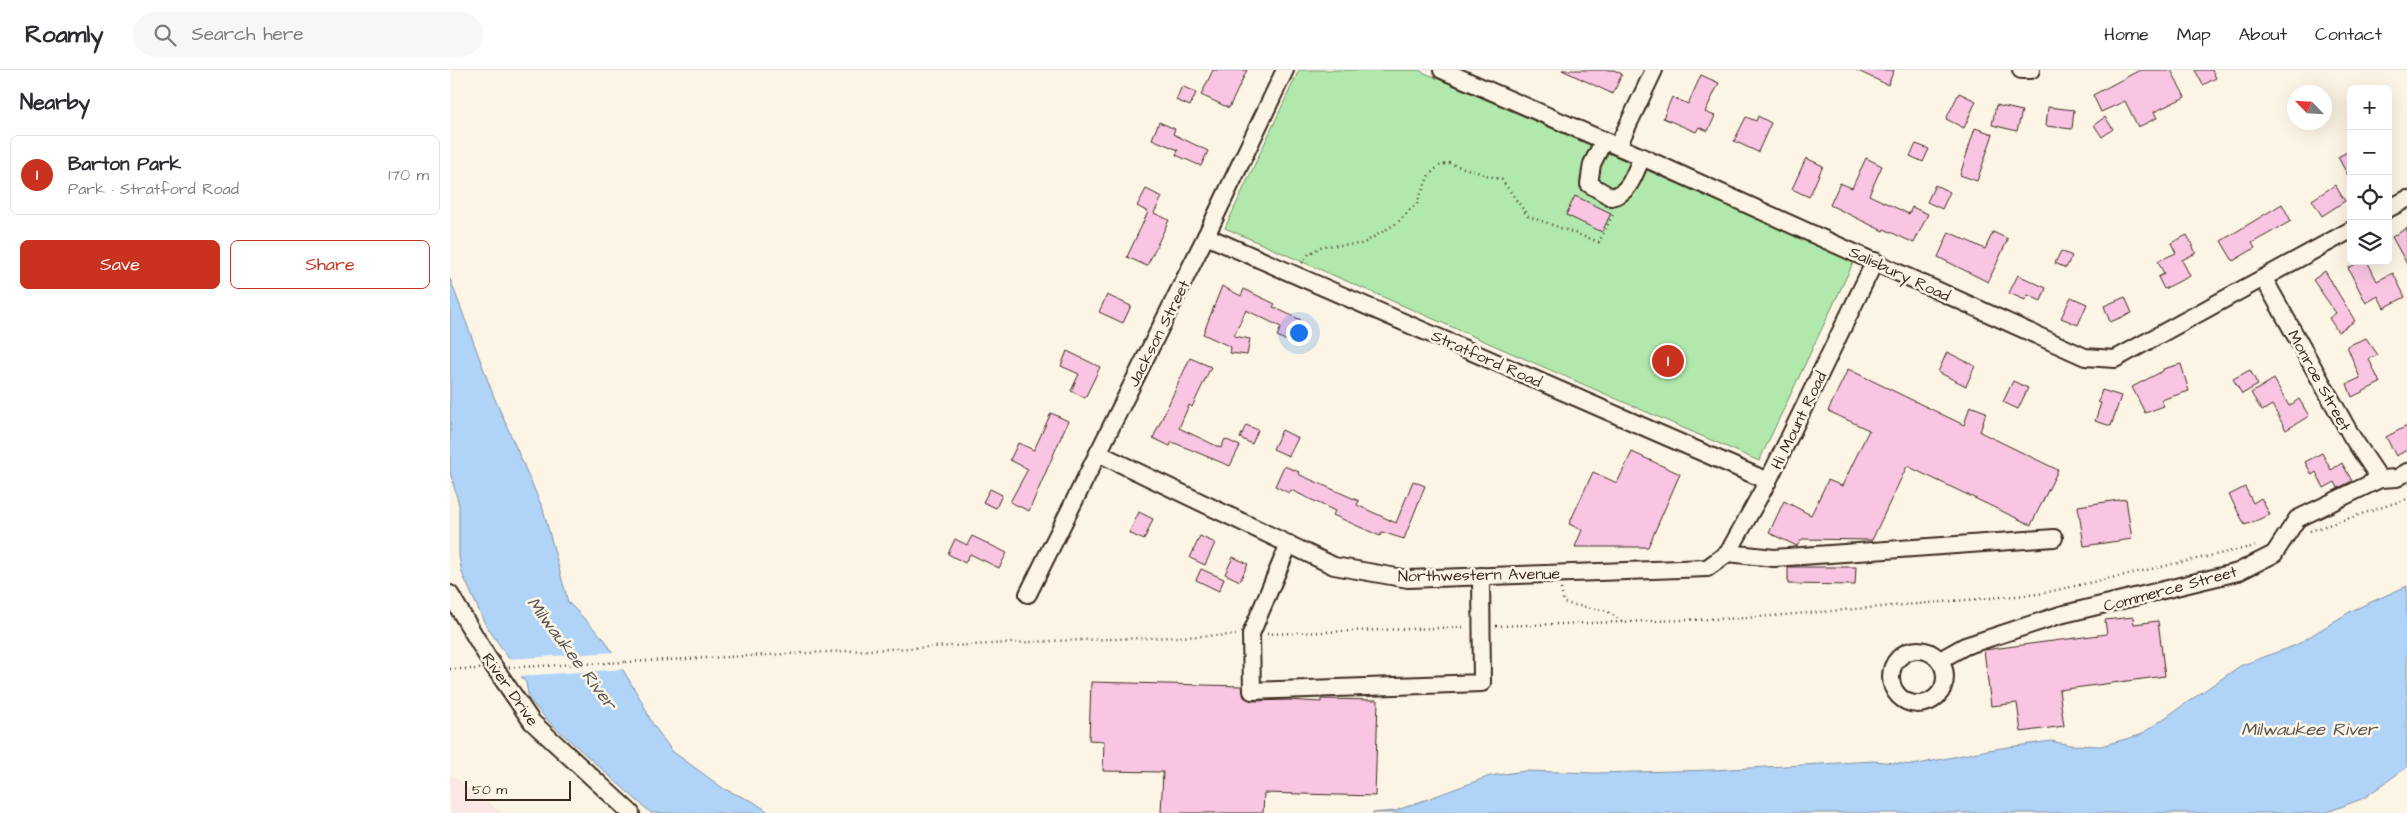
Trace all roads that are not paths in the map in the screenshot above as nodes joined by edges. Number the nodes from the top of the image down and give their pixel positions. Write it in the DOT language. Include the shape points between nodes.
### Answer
graph roads {
  1 [pos="1284,70"];
  2 [pos="1442,70"];
  3 [pos="1654,70"];
  4 [pos="2021,70"];
  5 [pos="2031,70"];
  6 [pos="1611,143"];
  7 [pos="1642,157"];
  8 [pos="2407,198"];
  9 [pos="2392,207"];
  10 [pos="2347,232"];
  11 [pos="1206,236"];
  12 [pos="1876,261"];
  13 [pos="2264,279"];
  14 [pos="1098,453"];
  15 [pos="2407,472"];
  16 [pos="2380,479"];
  17 [pos="1768,481"];
  18 [pos="2054,538"];
  19 [pos="1289,544"];
  20 [pos="1728,553"];
  21 [pos="1707,568"];
  22 [pos="1481,576"];
  23 [pos="450,594"];
  24 [pos="1028,594"];
  25 [pos="1940,660"];
  26 [pos="630,813"];
  1 -- 11 [label="street, Jackson Street"];
  2 -- 6 [label="street, Salisbury Road"];
  3 -- 6 [label="street"];
  4 -- 5 [label="street"];
  6 -- 7 [label="street, Salisbury Road"];
  6 -- 7 [label="street" via="1592,164 1589,184 1612,197 1619,196 1631,183"];
  7 -- 12 [label="street, Salisbury Road"];
  8 -- 9 [label="street"];
  10 -- 13 [label="street, Salisbury Road"];
  11 -- 14 [label="street, Jackson Street"];
  11 -- 17 [label="street, Stratford Road"];
  12 -- 13 [label="street, Salisbury Road" via="2085,357 2114,359"];
  12 -- 17 [label="street, Hi Mount Road"];
  13 -- 16 [label="street, Monroe Street" via="2352,438"];
  14 -- 19 [label="street, Northwestern Avenue"];
  14 -- 24 [label="street, Jackson Street"];
  15 -- 16 [label="street, Commerce Street" via="2397,478"];
  16 -- 25 [label="street, Commerce Street" via="2297,519 2274,554 2238,572 2060,615 1965,646"];
  17 -- 20 [label="street, Hi Mount Road"];
  18 -- 20 [label="street" via="1774,558"];
  19 -- 22 [label="street, Northwestern Avenue" via="1334,566 1408,579"];
  19 -- 22 [label="street" via="1251,634 1252,691 1482,683"];
  20 -- 21 [label="street, Hi Mount Road"];
  21 -- 22 [label="street, Northwestern Avenue"];
  23 -- 26 [label="street, River Drive" via="488,658 532,722"];
}
